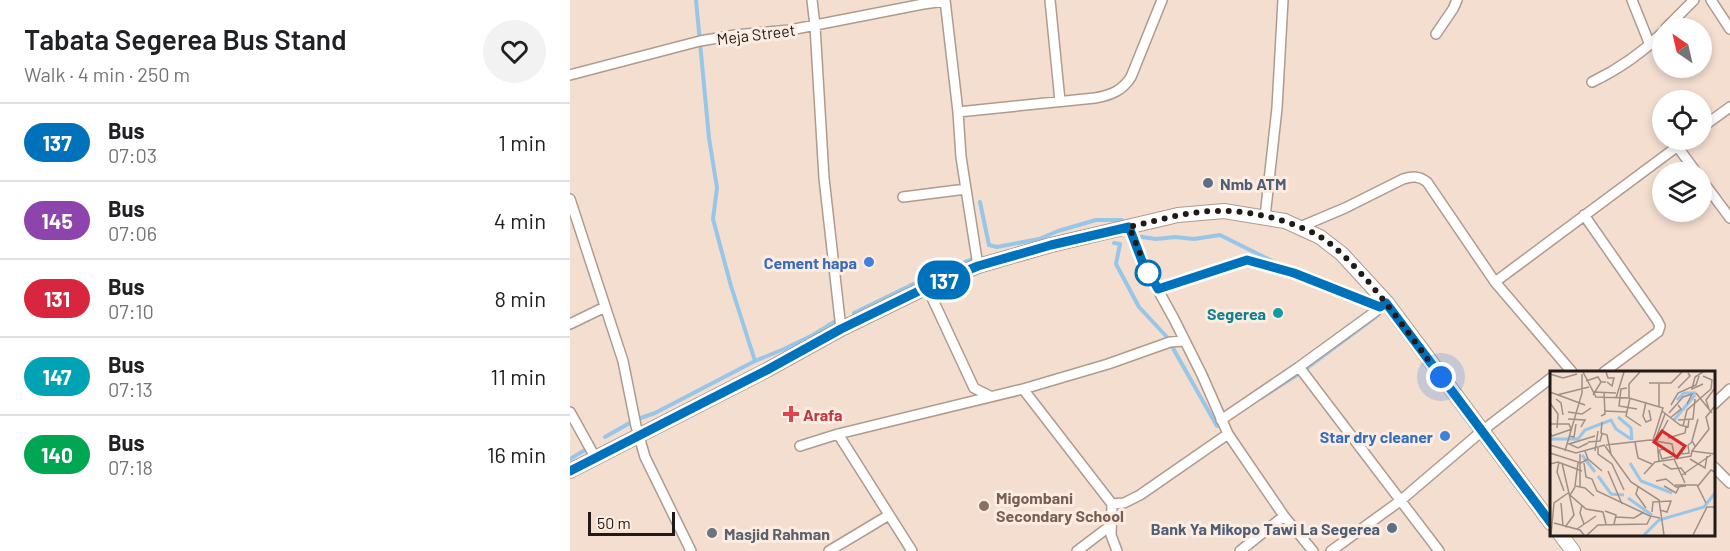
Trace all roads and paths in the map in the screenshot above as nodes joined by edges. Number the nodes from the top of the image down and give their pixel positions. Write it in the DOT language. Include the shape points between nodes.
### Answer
graph roads {
  1 [pos="812,0"];
  2 [pos="1050,0"];
  3 [pos="1162,0"];
  4 [pos="1283,0"];
  5 [pos="1456,0"];
  6 [pos="1632,0"];
  7 [pos="1694,0"];
  8 [pos="1711,0"];
  9 [pos="945,1"];
  10 [pos="921,2"];
  11 [pos="1676,18"];
  12 [pos="815,26"];
  13 [pos="1730,28"];
  14 [pos="1436,34"];
  15 [pos="1650,45"];
  16 [pos="570,75"];
  17 [pos="1592,82"];
  18 [pos="1060,101"];
  19 [pos="1730,107"];
  20 [pos="958,112"];
  21 [pos="1712,120"];
  22 [pos="1672,150"];
  23 [pos="966,189"];
  24 [pos="1712,194"];
  25 [pos="903,197"];
  26 [pos="570,199"];
  27 [pos="572,212"];
  28 [pos="1584,215"];
  29 [pos="1265,217"];
  30 [pos="1730,218"];
  31 [pos="1129,227"];
  32 [pos="1300,227"];
  33 [pos="978,266"];
  34 [pos="1496,282"];
  35 [pos="927,287"];
  36 [pos="1386,303"];
  37 [pos="605,307"];
  38 [pos="570,324"];
  39 [pos="841,329"];
  40 [pos="1184,341"];
  41 [pos="1299,367"];
  42 [pos="1566,371"];
  43 [pos="1605,371"];
  44 [pos="1550,379"];
  45 [pos="1023,389"];
  46 [pos="1730,389"];
  47 [pos="991,396"];
  48 [pos="1715,402"];
  49 [pos="570,412"];
  50 [pos="1221,420"];
  51 [pos="1482,431"];
  52 [pos="838,434"];
  53 [pos="1228,434"];
  54 [pos="639,435"];
  55 [pos="800,446"];
  56 [pos="595,457"];
  57 [pos="1715,469"];
  58 [pos="570,471"];
  59 [pos="1730,483"];
  60 [pos="1400,501"];
  61 [pos="1112,504"];
  62 [pos="889,514"];
  63 [pos="1284,516"];
  64 [pos="1550,522"];
  65 [pos="1110,526"];
  66 [pos="1562,536"];
  67 [pos="691,551"];
  68 [pos="829,551"];
  69 [pos="912,551"];
  70 [pos="1077,551"];
  71 [pos="1117,551"];
  72 [pos="1240,551"];
  73 [pos="1313,551"];
  74 [pos="1331,551"];
  75 [pos="1439,551"];
  76 [pos="1573,551"];
  1 -- 12 [label="street"];
  2 -- 18 [label="street"];
  3 -- 18 [label="street" via="1127,82 1109,96"];
  4 -- 29 [label="street"];
  5 -- 14 [label="street"];
  6 -- 15 [label="street"];
  7 -- 11 [label="street"];
  8 -- 13 [label="street"];
  9 -- 10 [label="street, Meja Street"];
  9 -- 20 [label="street"];
  10 -- 12 [label="street, Meja Street"];
  12 -- 16 [label="street, Meja Street" via="700,41"];
  12 -- 39 [label="street" via="824,178"];
  15 -- 17 [label="street"];
  18 -- 20 [label="street"];
  19 -- 21 [label="street"];
  20 -- 23 [label="street"];
  22 -- 28 [label="street"];
  23 -- 25 [label="street"];
  23 -- 33 [label="street"];
  24 -- 30 [label="street"];
  26 -- 27 [label="street"];
  27 -- 37 [label="street"];
  28 -- 34 [label="street"];
  28 -- 43 [label="street" via="1660,326 1658,332"];
  29 -- 31 [label="main road" via="1205,212"];
  29 -- 32 [label="main road"];
  31 -- 33 [label="main road"];
  31 -- 40 [label="street" via="1142,261"];
  32 -- 34 [label="street" via="1403,179 1422,178"];
  32 -- 36 [label="main road" via="1342,254"];
  33 -- 35 [label="main road"];
  34 -- 42 [label="street"];
  35 -- 39 [label="main road"];
  35 -- 47 [label="street" via="974,388"];
  36 -- 41 [label="street"];
  36 -- 51 [label="main road"];
  37 -- 38 [label="street"];
  37 -- 54 [label="street" via="623,362"];
  39 -- 54 [label="main road"];
  40 -- 45 [label="street" via="1170,342"];
  40 -- 50 [label="street"];
  41 -- 50 [label="street"];
  41 -- 60 [label="street"];
  44 -- 51 [label="street"];
  45 -- 47 [label="street"];
  45 -- 61 [label="street"];
  46 -- 48 [label="street"];
  47 -- 52 [label="street"];
  49 -- 56 [label="street"];
  50 -- 53 [label="street"];
  51 -- 60 [label="street"];
  51 -- 64 [label="main road"];
  52 -- 55 [label="street"];
  52 -- 62 [label="street"];
  53 -- 61 [label="street" via="1140,495"];
  53 -- 63 [label="street"];
  54 -- 56 [label="main road"];
  54 -- 67 [label="street" via="645,457"];
  56 -- 58 [label="main road"];
  57 -- 59 [label="street"];
  60 -- 74 [label="street"];
  60 -- 75 [label="street"];
  61 -- 65 [label="street"];
  62 -- 68 [label="street"];
  62 -- 69 [label="street"];
  63 -- 72 [label="street"];
  63 -- 73 [label="street"];
  65 -- 70 [label="street"];
  65 -- 71 [label="street"];
  66 -- 76 [label="main road"];
}
